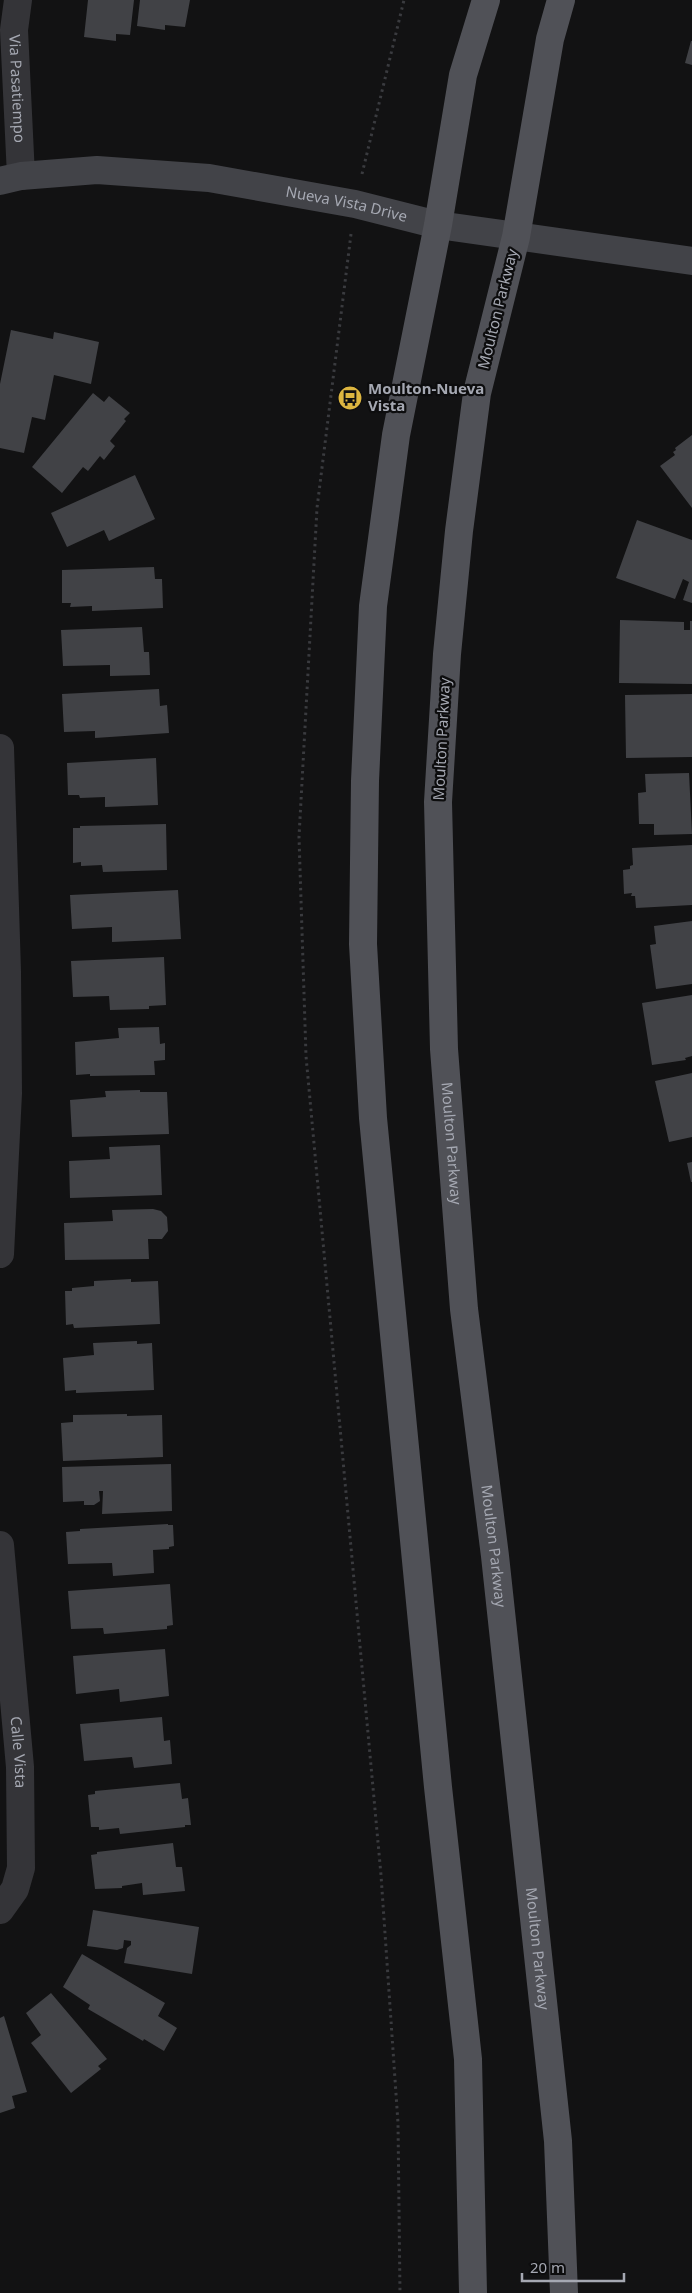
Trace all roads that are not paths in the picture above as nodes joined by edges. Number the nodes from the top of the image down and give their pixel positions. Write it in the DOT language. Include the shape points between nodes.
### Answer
graph roads {
  1 [pos="18,0"];
  2 [pos="486,0"];
  3 [pos="561,0"];
  4 [pos="10,179"];
  5 [pos="438,225"];
  6 [pos="516,237"];
  7 [pos="692,262"];
  8 [pos="0,748"];
  9 [pos="1,1186"];
  10 [pos="0,1254"];
  11 [pos="0,1545"];
  12 [pos="3,1608"];
  13 [pos="0,1910"];
  14 [pos="473,2293"];
  15 [pos="564,2293"];
  1 -- 4 [label="street, Via Pasatiempo" via="14,30"];
  2 -- 5 [label="main road" via="463,76"];
  3 -- 6 [label="main road, Moulton Parkway" via="550,39"];
  4 -- 5 [label="street, Nueva Vista Drive" via="97,170 209,178 354,204"];
  5 -- 6 [label="street, Nueva Vista Drive"];
  5 -- 14 [label="main road" via="396,435 374,606 363,944 373,1118 436,1767 468,2059"];
  6 -- 7 [label="street, Nueva Vista Drive"];
  6 -- 15 [label="main road, Moulton Parkway" via="477,393 455,568 438,802 443,1019 464,1309 495,1556 558,2141"];
  8 -- 9 [label="street" via="8,1092"];
  9 -- 10 [label="street"];
  11 -- 12 [label="street, Calle Vista"];
  12 -- 13 [label="street, Calle Vista" via="20,1768 21,1868 15,1889"];
}
